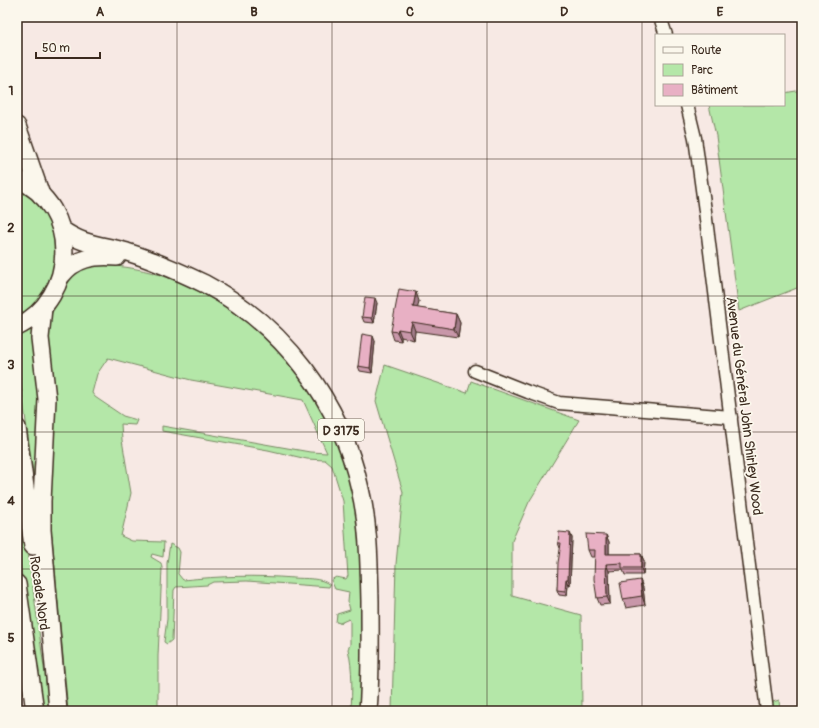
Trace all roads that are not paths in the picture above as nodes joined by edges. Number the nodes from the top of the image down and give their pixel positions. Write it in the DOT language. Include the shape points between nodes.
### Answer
graph roads {
  1 [pos="660,17"];
  2 [pos="666,34"];
  3 [pos="687,106"];
  4 [pos="17,126"];
  5 [pos="17,179"];
  6 [pos="41,196"];
  7 [pos="61,229"];
  8 [pos="157,264"];
  9 [pos="61,276"];
  10 [pos="43,308"];
  11 [pos="23,324"];
  12 [pos="475,371"];
  13 [pos="731,417"];
  14 [pos="17,428"];
  15 [pos="17,584"];
  16 [pos="17,631"];
  17 [pos="371,682"];
  18 [pos="31,711"];
  19 [pos="34,711"];
  20 [pos="57,711"];
  21 [pos="368,711"];
  22 [pos="375,711"];
  23 [pos="767,711"];
  1 -- 2 [label="street"];
  3 -- 13 [label="street, Avenue du Général John Shirley Wood" via="702,183"];
  4 -- 6 [label="highway"];
  5 -- 6 [label="highway" via="32,187"];
  6 -- 7 [label="highway"];
  7 -- 8 [label="highway" via="81,242 128,252"];
  7 -- 9 [label="highway" via="64,253"];
  8 -- 9 [label="highway, D 3175" via="111,256 92,257 73,263"];
  8 -- 17 [label="highway, D 3175" via="218,292 260,322 305,370 332,411 353,463 365,514 370,579"];
  9 -- 10 [label="highway" via="54,293"];
  10 -- 11 [label="highway"];
  10 -- 20 [label="highway" via="40,338 47,399 42,530"];
  12 -- 13 [label="street" via="559,403"];
  13 -- 23 [label="street, Avenue du Général John Shirley Wood"];
  14 -- 20 [label="highway, Rocade Nord"];
  15 -- 19 [label="highway, Rocade Nord"];
  16 -- 18 [label="highway"];
  17 -- 21 [label="highway, D 3175"];
  17 -- 22 [label="highway, D 3175"];
}
